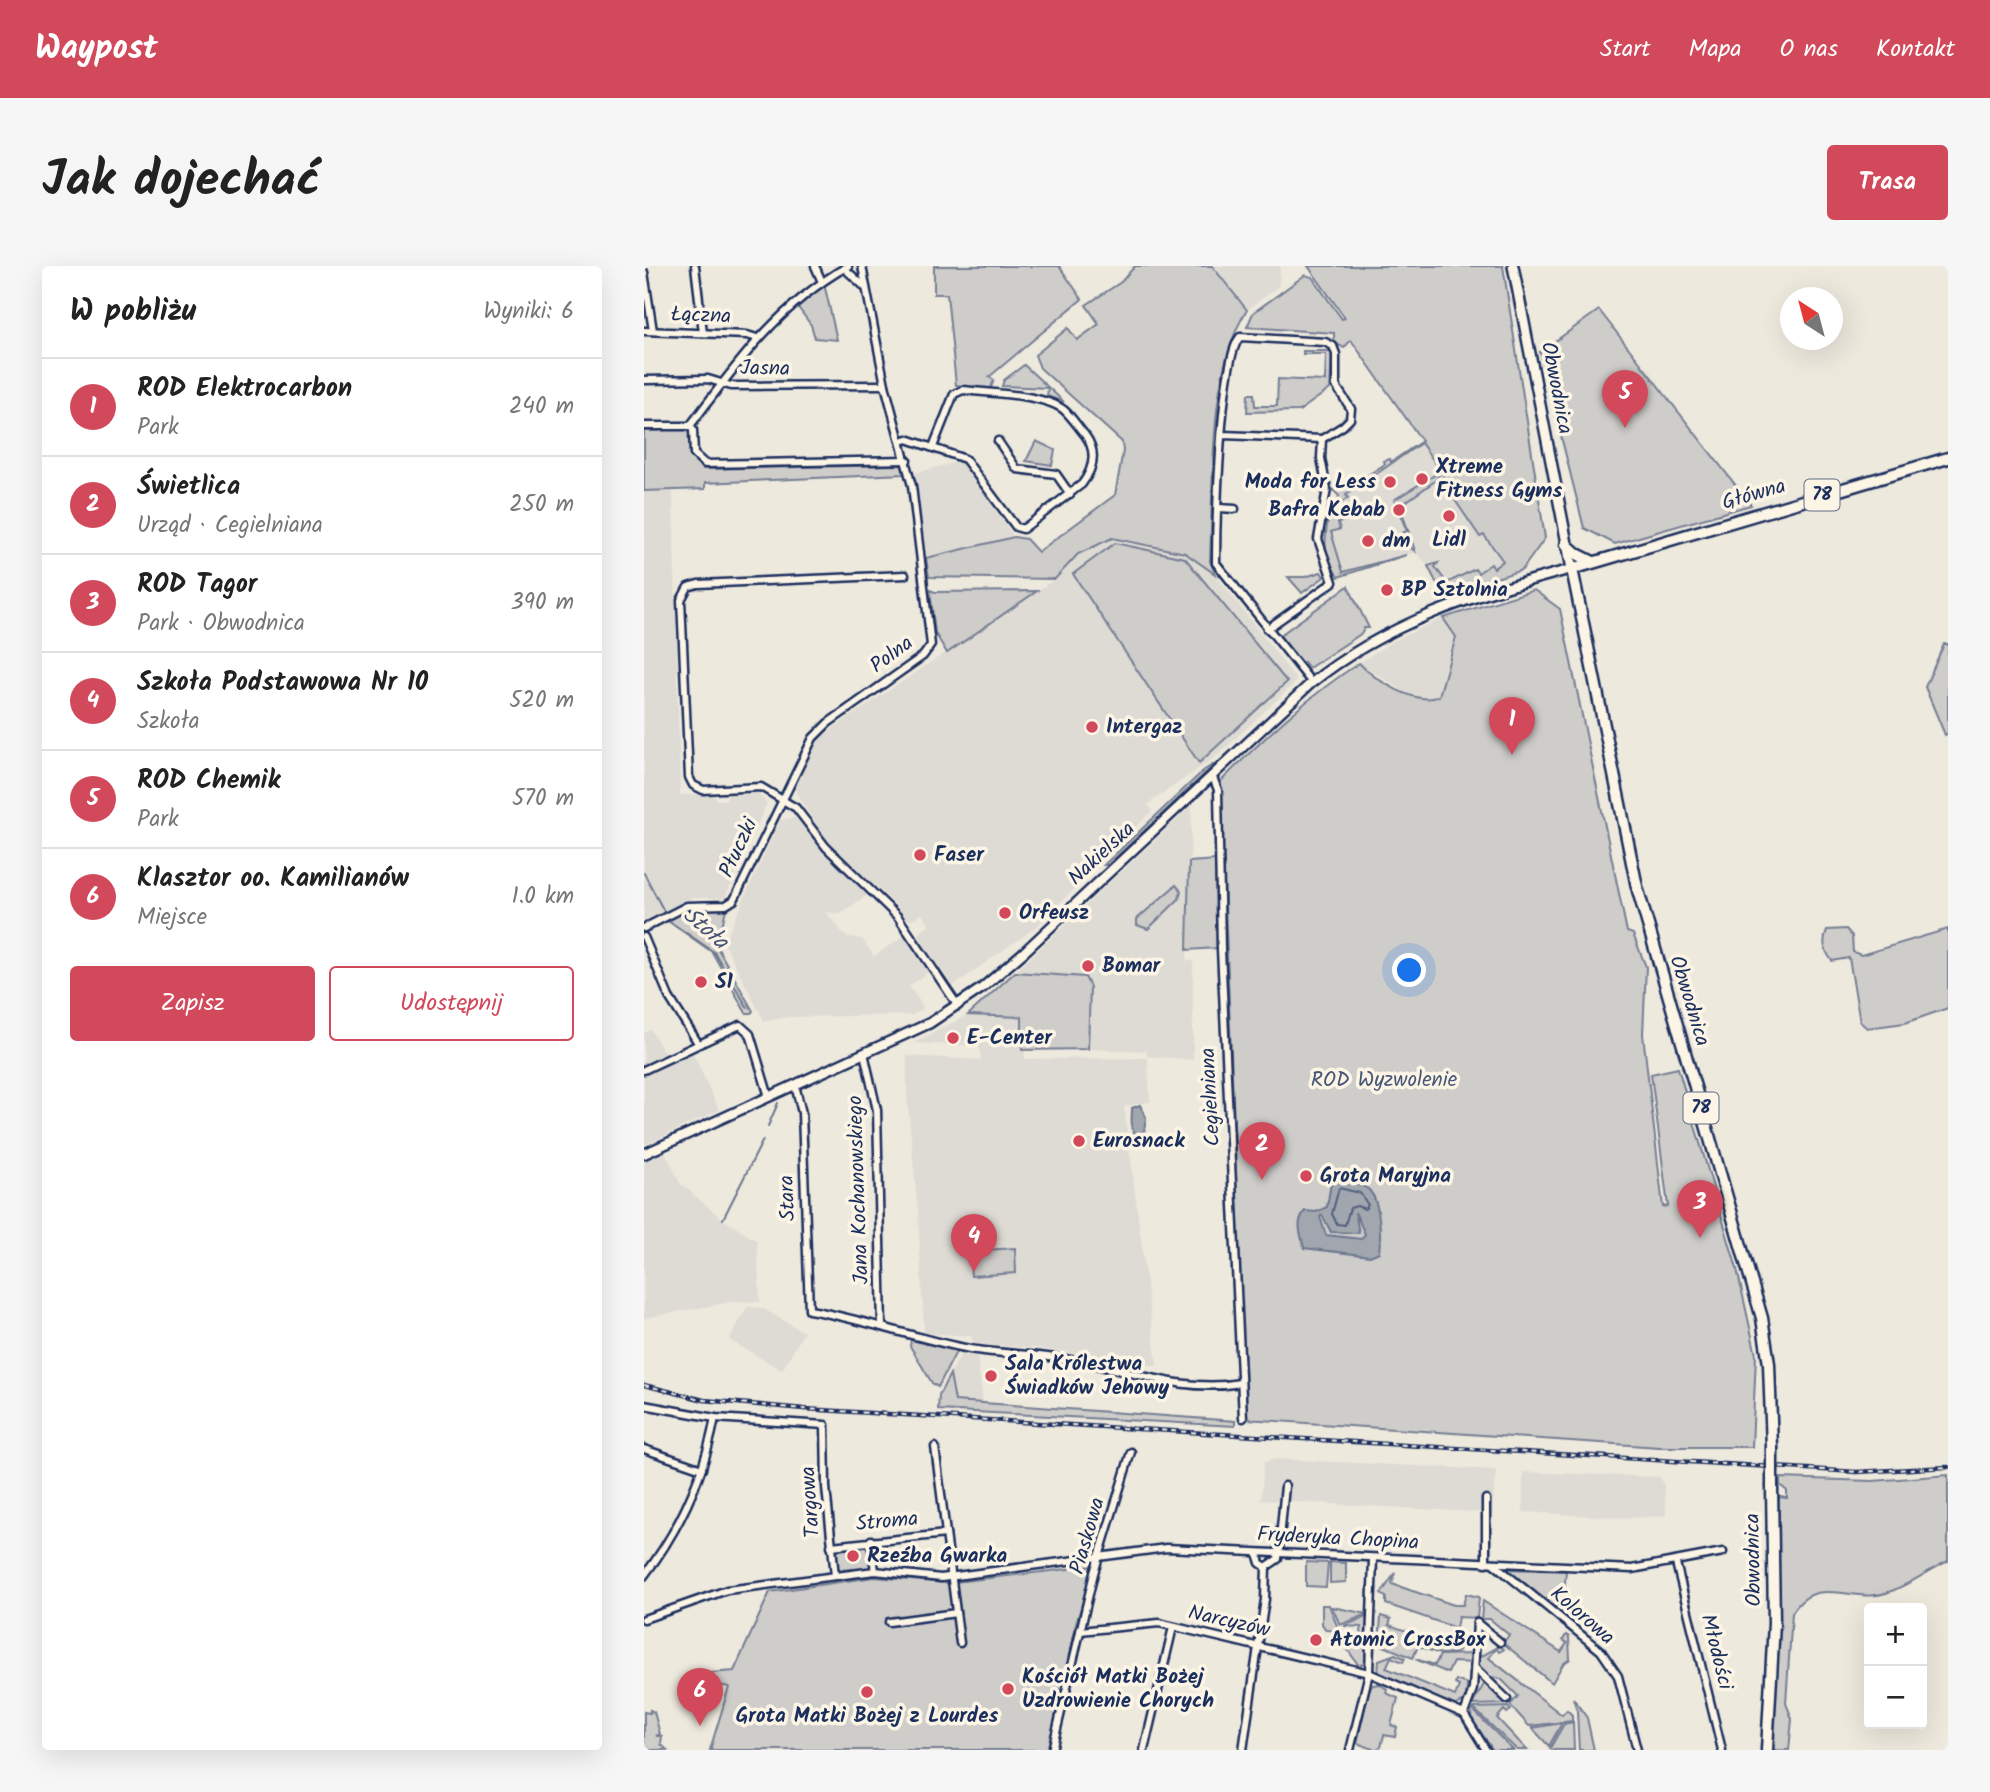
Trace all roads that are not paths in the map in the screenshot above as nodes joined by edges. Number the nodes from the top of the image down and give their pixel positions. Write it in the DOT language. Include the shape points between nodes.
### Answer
graph roads {
  1 [pos="695,266"];
  2 [pos="815,266"];
  3 [pos="862,266"];
  4 [pos="1513,266"];
  5 [pos="846,267"];
  6 [pos="644,272"];
  7 [pos="822,282"];
  8 [pos="866,288"];
  9 [pos="644,331"];
  10 [pos="653,331"];
  11 [pos="703,333"];
  12 [pos="757,338"];
  13 [pos="644,380"];
  14 [pos="722,383"];
  15 [pos="885,386"];
  16 [pos="644,426"];
  17 [pos="690,426"];
  18 [pos="1223,435"];
  19 [pos="1322,439"];
  20 [pos="902,441"];
  21 [pos="998,442"];
  22 [pos="933,447"];
  23 [pos="1948,458"];
  24 [pos="907,460"];
  25 [pos="1070,494"];
  26 [pos="1219,508"];
  27 [pos="1235,509"];
  28 [pos="1566,544"];
  29 [pos="1593,562"];
  30 [pos="1572,569"];
  31 [pos="905,575"];
  32 [pos="1268,629"];
  33 [pos="1312,683"];
  34 [pos="1212,775"];
  35 [pos="782,799"];
  36 [pos="644,928"];
  37 [pos="644,937"];
  38 [pos="958,1006"];
  39 [pos="698,1043"];
  40 [pos="864,1054"];
  41 [pos="644,1070"];
  42 [pos="794,1085"];
  43 [pos="769,1097"];
  44 [pos="644,1154"];
  45 [pos="882,1327"];
  46 [pos="1240,1383"];
  47 [pos="644,1405"];
  48 [pos="715,1418"];
  49 [pos="1243,1418"];
  50 [pos="935,1447"];
  51 [pos="644,1449"];
  52 [pos="1131,1452"];
  53 [pos="702,1469"];
  54 [pos="1285,1486"];
  55 [pos="1486,1499"];
  56 [pos="946,1534"];
  57 [pos="871,1540"];
  58 [pos="831,1546"];
  59 [pos="1723,1552"];
  60 [pos="1257,1553"];
  61 [pos="1278,1554"];
  62 [pos="1099,1558"];
  63 [pos="1373,1559"];
  64 [pos="1486,1563"];
  65 [pos="1676,1563"];
  66 [pos="1494,1564"];
  67 [pos="1266,1567"];
  68 [pos="875,1571"];
  69 [pos="644,1576"];
  70 [pos="835,1576"];
  71 [pos="952,1576"];
  72 [pos="956,1613"];
  73 [pos="644,1619"];
  74 [pos="889,1622"];
  75 [pos="1173,1627"];
  76 [pos="1080,1631"];
  77 [pos="1500,1642"];
  78 [pos="960,1643"];
  79 [pos="1259,1647"];
  80 [pos="1475,1668"];
  81 [pos="1369,1673"];
  82 [pos="1507,1699"];
  83 [pos="1464,1714"];
  84 [pos="1052,1750"];
  85 [pos="1144,1750"];
  86 [pos="1243,1750"];
  87 [pos="1350,1750"];
  88 [pos="1486,1750"];
  89 [pos="1637,1750"];
  90 [pos="1722,1750"];
  91 [pos="1767,1750"];
  1 -- 11 [label="street"];
  2 -- 7 [label="street"];
  3 -- 8 [label="street, Polna"];
  4 -- 28 [label="main road, Obwodnica"];
  5 -- 7 [label="street"];
  5 -- 8 [label="street"];
  6 -- 10 [label="street"];
  7 -- 12 [label="street"];
  8 -- 15 [label="street, Polna"];
  9 -- 10 [label="street, Łączna"];
  10 -- 11 [label="street, Łączna"];
  11 -- 12 [label="street, Łączna"];
  12 -- 14 [label="street"];
  13 -- 14 [label="street, Jasna"];
  14 -- 15 [label="street, Jasna"];
  14 -- 17 [label="street"];
  15 -- 20 [label="street, Polna"];
  16 -- 17 [label="street"];
  17 -- 24 [label="street" via="694,454 705,464"];
  18 -- 19 [label="street"];
  18 -- 19 [label="street" via="1229,371 1240,337 1334,346 1336,386 1352,413 1343,426"];
  18 -- 26 [label="street"];
  19 -- 32 [label="street" via="1327,489 1318,539 1333,582"];
  20 -- 22 [label="street"];
  20 -- 24 [label="street, Polna"];
  21 -- 25 [label="street" via="1017,468 1056,474"];
  22 -- 25 [label="street" via="965,459 1016,527 1023,529"];
  22 -- 25 [label="street" via="956,391 1051,403 1065,411 1093,448 1089,476"];
  23 -- 29 [label="main road, Główna / 78"];
  24 -- 35 [label="street, Polna" via="931,645 923,656 817,733"];
  26 -- 27 [label="street"];
  26 -- 32 [label="street" via="1216,564"];
  28 -- 29 [label="main road"];
  28 -- 30 [label="main road, Obwodnica"];
  29 -- 30 [label="main road, Główna / 78"];
  30 -- 33 [label="street, Nakielska" via="1412,620 1359,649"];
  30 -- 91 [label="main road, Obwodnica / 78, bridge" via="1637,887 1762,1318 1772,1448 1774,1623"];
  31 -- 35 [label="street" via="698,584 684,592 690,780 703,790 761,787"];
  32 -- 33 [label="street"];
  33 -- 34 [label="street, Nakielska"];
  34 -- 38 [label="street, Nakielska" via="1024,952"];
  34 -- 46 [label="street, Cegielniana" via="1218,790"];
  35 -- 36 [label="street, Płuczki" via="734,900 726,905 687,906"];
  35 -- 38 [label="street" via="804,816 826,847 892,911"];
  37 -- 39 [label="street" via="670,997"];
  38 -- 40 [label="street, Nakielska"];
  39 -- 41 [label="street"];
  39 -- 43 [label="street" via="733,1026 743,1026 750,1034"];
  40 -- 42 [label="street, Nakielska"];
  40 -- 45 [label="street, Jana Kochanowskiego" via="877,1110"];
  42 -- 43 [label="street, Nakielska"];
  42 -- 45 [label="street, Stara" via="802,1113 809,1310"];
  43 -- 44 [label="street, Nakielska"];
  45 -- 46 [label="street" via="974,1349 1079,1361 1188,1384"];
  46 -- 49 [label="street, Cegielniana"];
  47 -- 48 [label="street"];
  48 -- 53 [label="street"];
  48 -- 58 [label="street, Targowa" via="825,1425"];
  50 -- 56 [label="street"];
  51 -- 53 [label="street"];
  52 -- 62 [label="street, Piaskowa"];
  53 -- 69 [label="street" via="677,1526"];
  54 -- 61 [label="street"];
  55 -- 64 [label="street"];
  56 -- 57 [label="street, Stroma"];
  56 -- 71 [label="street"];
  57 -- 58 [label="street, Stroma"];
  57 -- 68 [label="street"];
  58 -- 70 [label="street, Targowa"];
  59 -- 65 [label="street, Fryderyka Chopina"];
  60 -- 61 [label="street, Fryderyka Chopina"];
  60 -- 62 [label="street, Fryderyka Chopina" via="1166,1548"];
  60 -- 67 [label="street"];
  61 -- 63 [label="street, Fryderyka Chopina"];
  61 -- 67 [label="street" via="1275,1563"];
  62 -- 71 [label="street, Fryderyka Chopina"];
  62 -- 76 [label="street, Piaskowa"];
  63 -- 64 [label="street, Fryderyka Chopina"];
  63 -- 81 [label="street"];
  64 -- 66 [label="street, Fryderyka Chopina"];
  65 -- 66 [label="street, Fryderyka Chopina" via="1632,1569"];
  65 -- 90 [label="street, Młodości"];
  66 -- 89 [label="street, Kolorowa" via="1601,1651 1618,1676"];
  67 -- 79 [label="street"];
  68 -- 70 [label="street, Fryderyka Chopina"];
  68 -- 71 [label="street, Fryderyka Chopina"];
  70 -- 73 [label="street, Fryderyka Chopina" via="727,1590"];
  71 -- 72 [label="street"];
  72 -- 74 [label="street"];
  72 -- 78 [label="street"];
  75 -- 76 [label="street, Narcyzów" via="1147,1623"];
  75 -- 79 [label="street, Narcyzów"];
  75 -- 85 [label="street"];
  76 -- 84 [label="street, Piaskowa"];
  77 -- 80 [label="street" via="1477,1623"];
  79 -- 81 [label="street, Narcyzów"];
  79 -- 86 [label="street"];
  80 -- 82 [label="street"];
  80 -- 83 [label="street"];
  81 -- 83 [label="street, Narcyzów"];
  81 -- 87 [label="street"];
  83 -- 88 [label="street"];
}
